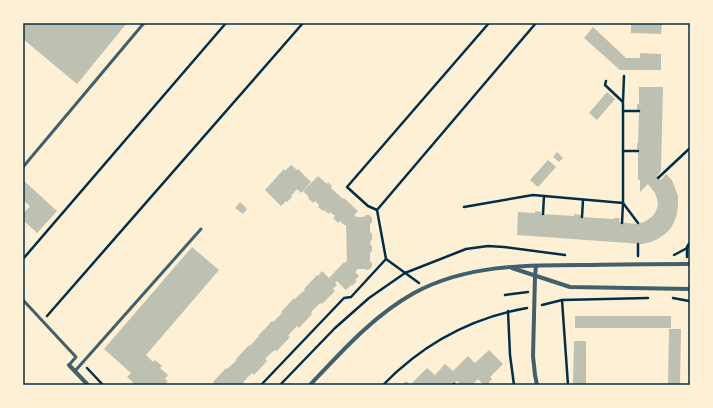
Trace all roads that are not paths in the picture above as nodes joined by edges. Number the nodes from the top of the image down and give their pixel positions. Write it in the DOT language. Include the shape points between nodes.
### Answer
graph roads {
  1 [pos="144,23"];
  2 [pos="23,167"];
  3 [pos="201,229"];
  4 [pos="690,264"];
  5 [pos="536,266"];
  6 [pos="510,268"];
  7 [pos="535,276"];
  8 [pos="690,289"];
  9 [pos="23,300"];
  10 [pos="69,365"];
  11 [pos="75,371"];
  12 [pos="88,385"];
  13 [pos="310,385"];
  14 [pos="537,385"];
  1 -- 2 [label="lane"];
  3 -- 11 [label="lane"];
  4 -- 5 [label="street"];
  5 -- 6 [label="street"];
  5 -- 7 [label="street"];
  6 -- 7 [label="street"];
  6 -- 13 [label="street" via="491,268 452,277 404,299 374,320"];
  7 -- 8 [label="street" via="570,287"];
  7 -- 14 [label="street" via="533,356"];
  9 -- 10 [label="lane" via="76,357"];
  10 -- 11 [label="street"];
  11 -- 12 [label="street"];
}
